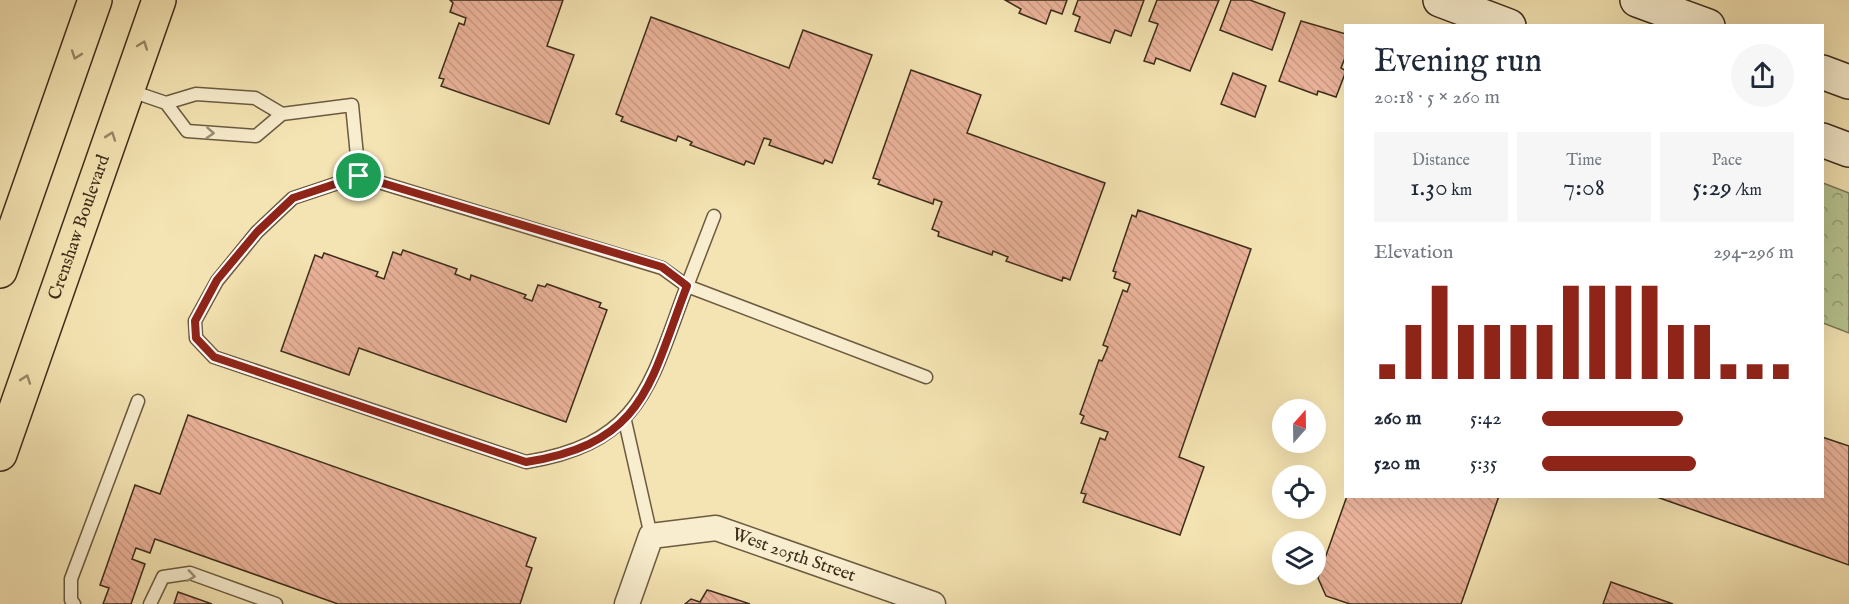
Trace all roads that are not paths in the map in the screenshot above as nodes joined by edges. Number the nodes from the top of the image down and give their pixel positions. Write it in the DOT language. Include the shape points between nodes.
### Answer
graph roads {
  1 [pos="95,0"];
  2 [pos="159,0"];
  3 [pos="1440,0"];
  4 [pos="1637,0"];
  5 [pos="1504,24"];
  6 [pos="1703,24"];
  7 [pos="1824,73"];
  8 [pos="1849,82"];
  9 [pos="127,90"];
  10 [pos="166,103"];
  11 [pos="282,114"];
  12 [pos="1824,141"];
  13 [pos="1849,150"];
  14 [pos="359,176"];
  15 [pos="714,216"];
  16 [pos="0,271"];
  17 [pos="687,286"];
  18 [pos="926,377"];
  19 [pos="138,401"];
  20 [pos="625,421"];
  21 [pos="0,454"];
  22 [pos="651,536"];
  23 [pos="926,603"];
  24 [pos="74,604"];
  25 [pos="150,604"];
  26 [pos="276,604"];
  27 [pos="627,604"];
  1 -- 16 [label="main road, one-way"];
  9 -- 2 [label="main road, Crenshaw Boulevard, one-way"];
  3 -- 5 [label="main road"];
  4 -- 6 [label="main road"];
  7 -- 8 [label="main road"];
  9 -- 10 [label="lane"];
  21 -- 9 [label="main road, Crenshaw Boulevard, one-way"];
  10 -- 11 [label="lane" via="196,94 255,99"];
  10 -- 11 [label="lane, one-way" via="187,131 256,136"];
  11 -- 14 [label="lane" via="352,105"];
  12 -- 13 [label="main road"];
  14 -- 17 [label="lane" via="662,267"];
  14 -- 20 [label="lane" via="293,198 257,232 217,280 195,321 196,338 214,357 526,462 561,457 590,445"];
  15 -- 17 [label="lane"];
  17 -- 18 [label="lane"];
  17 -- 20 [label="lane" via="649,387"];
  19 -- 24 [label="lane" via="71,579"];
  20 -- 22 [label="lane"];
  22 -- 23 [label="street, West 205th Street" via="716,528"];
  22 -- 27 [label="street"];
  25 -- 26 [label="lane, one-way" via="163,577 190,573"];
}
